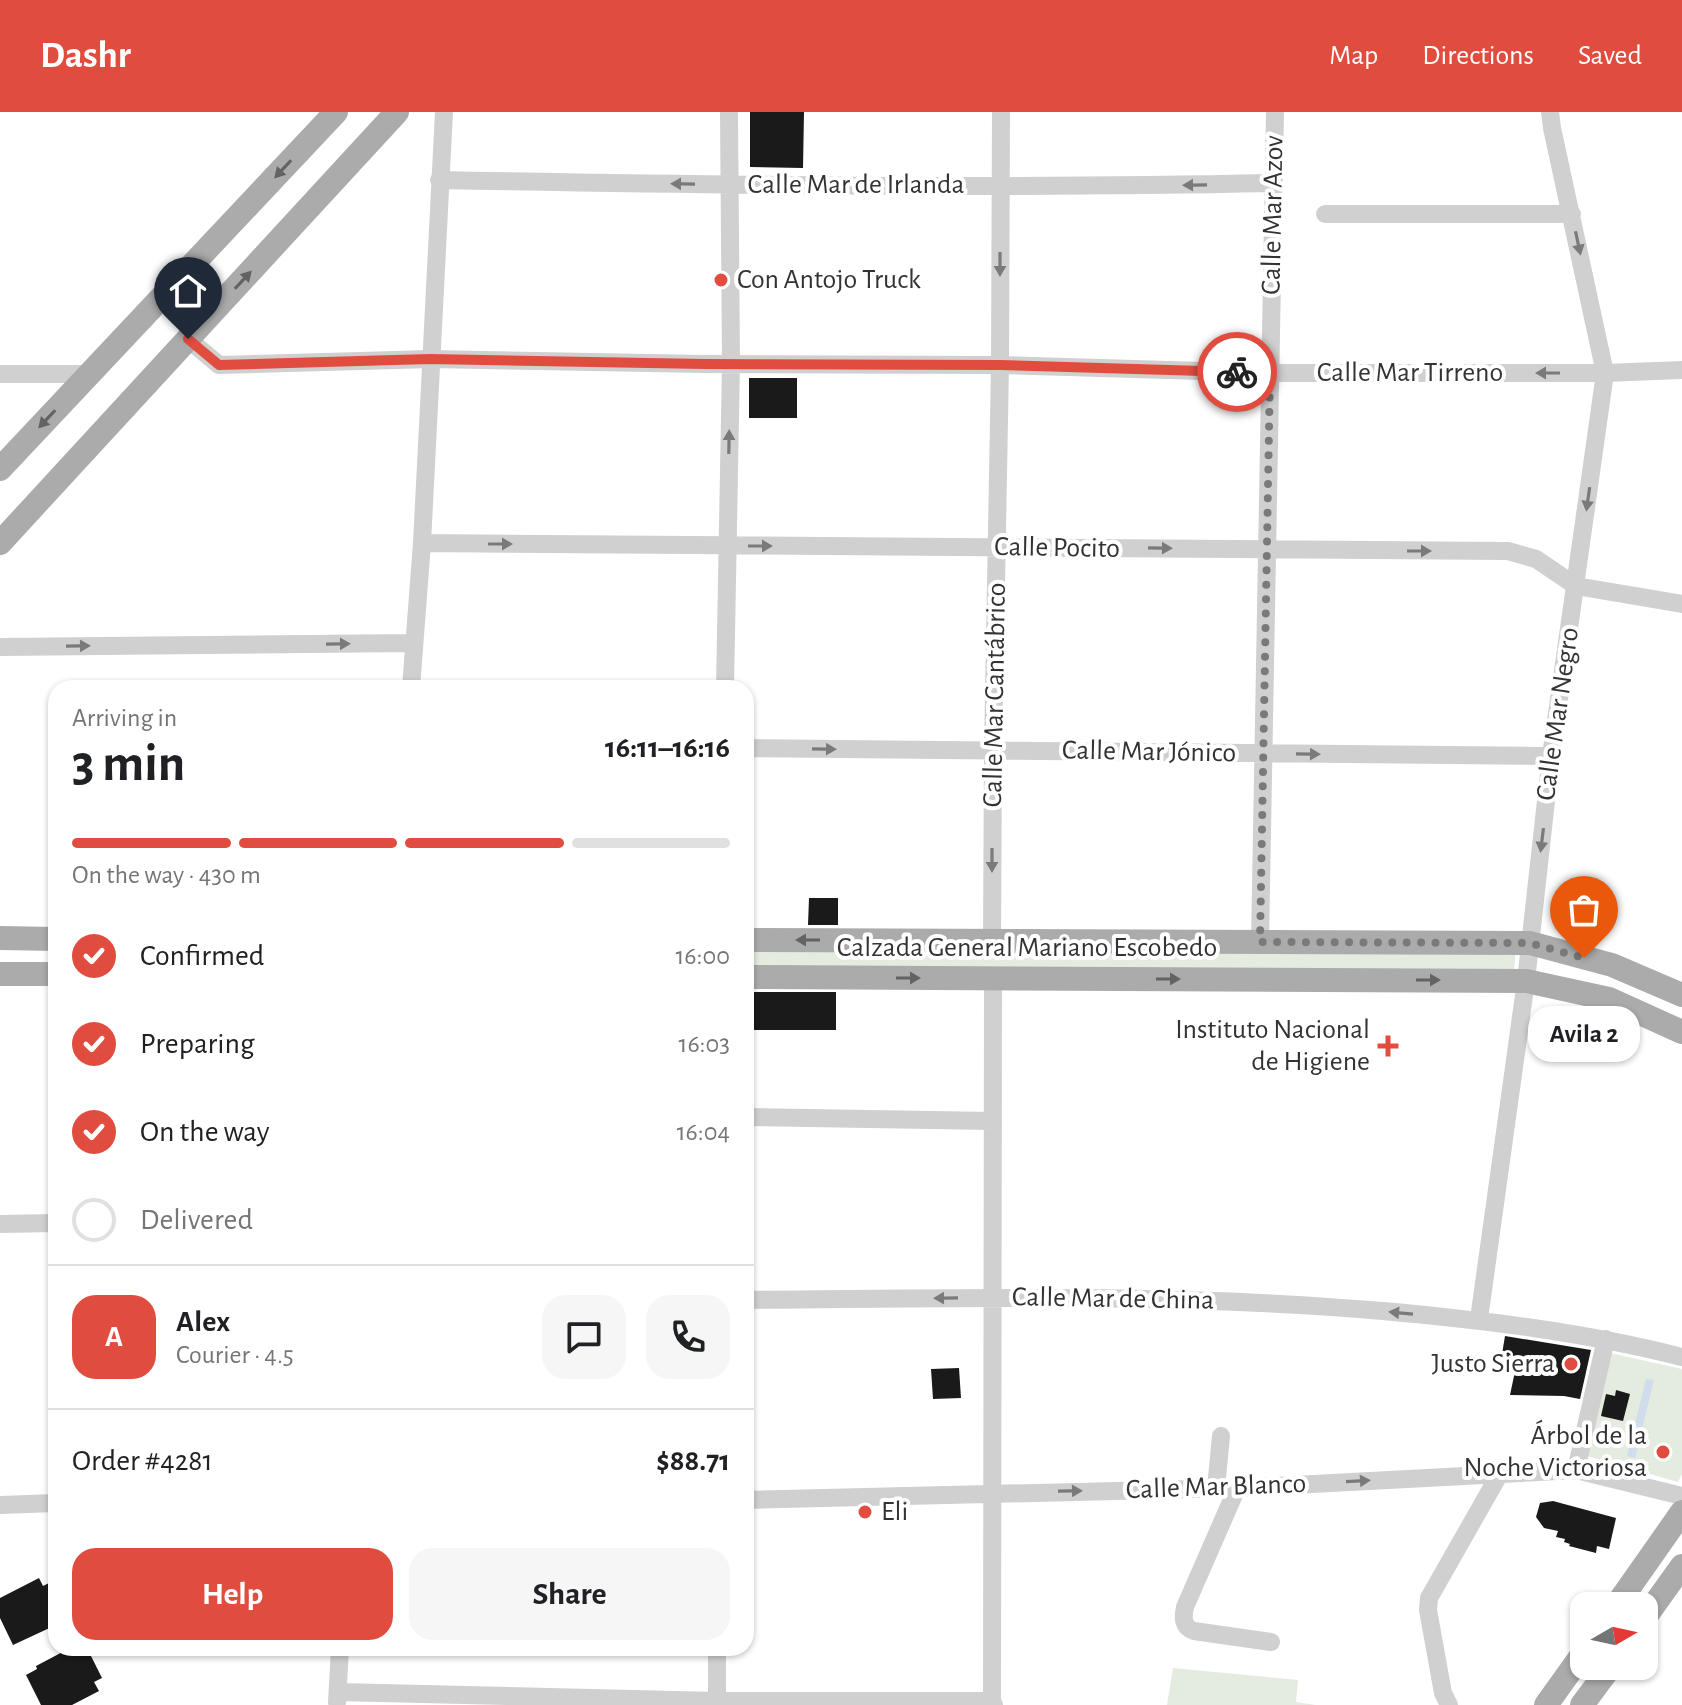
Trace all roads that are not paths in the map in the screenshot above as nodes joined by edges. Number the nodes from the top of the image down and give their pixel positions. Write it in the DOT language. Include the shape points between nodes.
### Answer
graph roads {
  1 [pos="336,112"];
  2 [pos="397,112"];
  3 [pos="444,112"];
  4 [pos="729,112"];
  5 [pos="1001,112"];
  6 [pos="1275,112"];
  7 [pos="1550,112"];
  8 [pos="439,180"];
  9 [pos="1273,183"];
  10 [pos="729,185"];
  11 [pos="1000,186"];
  12 [pos="1325,214"];
  13 [pos="1572,214"];
  14 [pos="188,339"];
  15 [pos="430,359"];
  16 [pos="731,364"];
  17 [pos="1000,365"];
  18 [pos="1682,370"];
  19 [pos="1270,373"];
  20 [pos="1605,373"];
  21 [pos="0,374"];
  22 [pos="90,374"];
  23 [pos="0,469"];
  24 [pos="0,543"];
  25 [pos="422,543"];
  26 [pos="726,546"];
  27 [pos="997,547"];
  28 [pos="1266,550"];
  29 [pos="1576,586"];
  30 [pos="1682,604"];
  31 [pos="414,643"];
  32 [pos="0,647"];
  33 [pos="412,680"];
  34 [pos="725,680"];
  35 [pos="754,748"];
  36 [pos="993,750"];
  37 [pos="1263,753"];
  38 [pos="1551,756"];
  39 [pos="0,938"];
  40 [pos="48,939"];
  41 [pos="754,940"];
  42 [pos="992,941"];
  43 [pos="1260,942"];
  44 [pos="1530,943"];
  45 [pos="0,974"];
  46 [pos="48,974"];
  47 [pos="754,977"];
  48 [pos="993,978"];
  49 [pos="1526,981"];
  50 [pos="1682,995"];
  51 [pos="1682,1032"];
  52 [pos="754,1117"];
  53 [pos="993,1121"];
  54 [pos="48,1223"];
  55 [pos="0,1224"];
  56 [pos="993,1297"];
  57 [pos="754,1300"];
  58 [pos="1479,1319"];
  59 [pos="1606,1339"];
  60 [pos="1682,1357"];
  61 [pos="1221,1436"];
  62 [pos="1576,1470"];
  63 [pos="1499,1475"];
  64 [pos="1216,1488"];
  65 [pos="1237,1488"];
  66 [pos="992,1493"];
  67 [pos="1682,1496"];
  68 [pos="754,1500"];
  69 [pos="48,1503"];
  70 [pos="0,1505"];
  71 [pos="1682,1512"];
  72 [pos="1682,1566"];
  73 [pos="1626,1592"];
  74 [pos="1658,1599"];
  75 [pos="1271,1642"];
  76 [pos="340,1656"];
  77 [pos="717,1656"];
  78 [pos="1570,1672"];
  79 [pos="1601,1680"];
  80 [pos="337,1699"];
  81 [pos="714,1703"];
  82 [pos="993,1703"];
  83 [pos="1449,1705"];
  84 [pos="1546,1705"];
  85 [pos="1582,1705"];
  1 -- 22 [label="main road, one-way"];
  14 -- 2 [label="main road, one-way"];
  3 -- 8 [label="street"];
  4 -- 10 [label="street"];
  5 -- 11 [label="street, Calle Mar Cantábrico"];
  6 -- 9 [label="street, Calle Mar Azov"];
  7 -- 13 [label="street, Calle Mar Negro"];
  10 -- 8 [label="street, Calle Mar de Irlanda, one-way"];
  8 -- 15 [label="street"];
  9 -- 11 [label="street, Calle Mar de Irlanda, one-way"];
  9 -- 19 [label="street, Calle Mar Azov"];
  10 -- 11 [label="street, Calle Mar de Irlanda"];
  10 -- 16 [label="street"];
  11 -- 17 [label="street, Calle Mar Cantábrico, one-way"];
  12 -- 13 [label="street"];
  13 -- 20 [label="street, Calle Mar Negro, one-way"];
  14 -- 15 [label="street, Calle Mar Tirreno" via="219,365"];
  14 -- 24 [label="main road"];
  15 -- 16 [label="street, Calle Mar Tirreno"];
  15 -- 25 [label="street"];
  16 -- 17 [label="street, Calle Mar Tirreno"];
  26 -- 16 [label="street, one-way"];
  17 -- 19 [label="street, Calle Mar Tirreno"];
  17 -- 27 [label="street, Calle Mar Cantábrico"];
  18 -- 20 [label="street, Calle Mar Tirreno"];
  20 -- 19 [label="street, Calle Mar Tirreno, one-way"];
  19 -- 28 [label="street, Calle Mar Azov"];
  20 -- 29 [label="street, Calle Mar Negro, one-way"];
  21 -- 22 [label="street"];
  22 -- 23 [label="main road, one-way"];
  25 -- 26 [label="street, Calle Pocito, one-way"];
  25 -- 31 [label="street"];
  26 -- 27 [label="street, Calle Pocito, one-way"];
  26 -- 34 [label="street"];
  27 -- 28 [label="street, Calle Pocito, one-way"];
  27 -- 36 [label="street, Calle Mar Cantábrico"];
  28 -- 29 [label="street, Calle Pocito, one-way" via="1508,551 1536,559"];
  28 -- 37 [label="street, Calle Mar Azov"];
  29 -- 30 [label="street, Calle Pocito"];
  29 -- 38 [label="street, Calle Mar Negro"];
  32 -- 31 [label="street, one-way"];
  31 -- 33 [label="street"];
  35 -- 36 [label="street, Calle Mar Jónico, one-way"];
  36 -- 37 [label="street, Calle Mar Jónico"];
  36 -- 42 [label="street, Calle Mar Cantábrico, one-way"];
  37 -- 38 [label="street, Calle Mar Jónico, one-way"];
  37 -- 43 [label="street, Calle Mar Azov"];
  38 -- 44 [label="street, Calle Mar Negro, one-way"];
  39 -- 40 [label="main road"];
  42 -- 41 [label="main road, Calzada General Mariano Escobedo, one-way"];
  42 -- 43 [label="main road, Calzada General Mariano Escobedo"];
  43 -- 44 [label="main road, Calzada General Mariano Escobedo"];
  44 -- 49 [label="street, Calle Mar Negro"];
  44 -- 50 [label="main road, Calzada General Mariano Escobedo" via="1612,965"];
  45 -- 46 [label="main road"];
  47 -- 48 [label="main road, Calzada General Mariano Escobedo, one-way"];
  48 -- 49 [label="main road, Calzada General Mariano Escobedo, one-way"];
  48 -- 53 [label="street"];
  49 -- 51 [label="main road, Calzada General Mariano Escobedo" via="1609,999"];
  49 -- 58 [label="street, Calle Mar Negro"];
  52 -- 53 [label="street"];
  53 -- 56 [label="street"];
  54 -- 55 [label="street"];
  56 -- 57 [label="street, Calle Mar de China, one-way"];
  58 -- 56 [label="street, Calle Mar de China, one-way" via="1245,1301"];
  56 -- 66 [label="street"];
  58 -- 59 [label="street, Calle Mar de China"];
  59 -- 60 [label="street, Calle Mar de China"];
  59 -- 62 [label="street"];
  61 -- 64 [label="street"];
  62 -- 63 [label="street, Calle Mar Blanco"];
  62 -- 67 [label="street, Calle Mar Blanco"];
  65 -- 63 [label="street, Calle Mar Blanco, one-way"];
  63 -- 83 [label="street" via="1429,1598"];
  64 -- 65 [label="street, Calle Mar Blanco"];
  66 -- 64 [label="street, Calle Mar Blanco, one-way"];
  65 -- 75 [label="street" via="1185,1607 1185,1623 1194,1631"];
  66 -- 68 [label="street, Calle Mar Blanco"];
  66 -- 82 [label="street"];
  69 -- 70 [label="street"];
  71 -- 73 [label="main road"];
  72 -- 74 [label="main road"];
  76 -- 80 [label="street"];
  77 -- 81 [label="street"];
  78 -- 84 [label="main road"];
  79 -- 85 [label="main road"];
  80 -- 81 [label="street"];
  81 -- 82 [label="street"];
}
